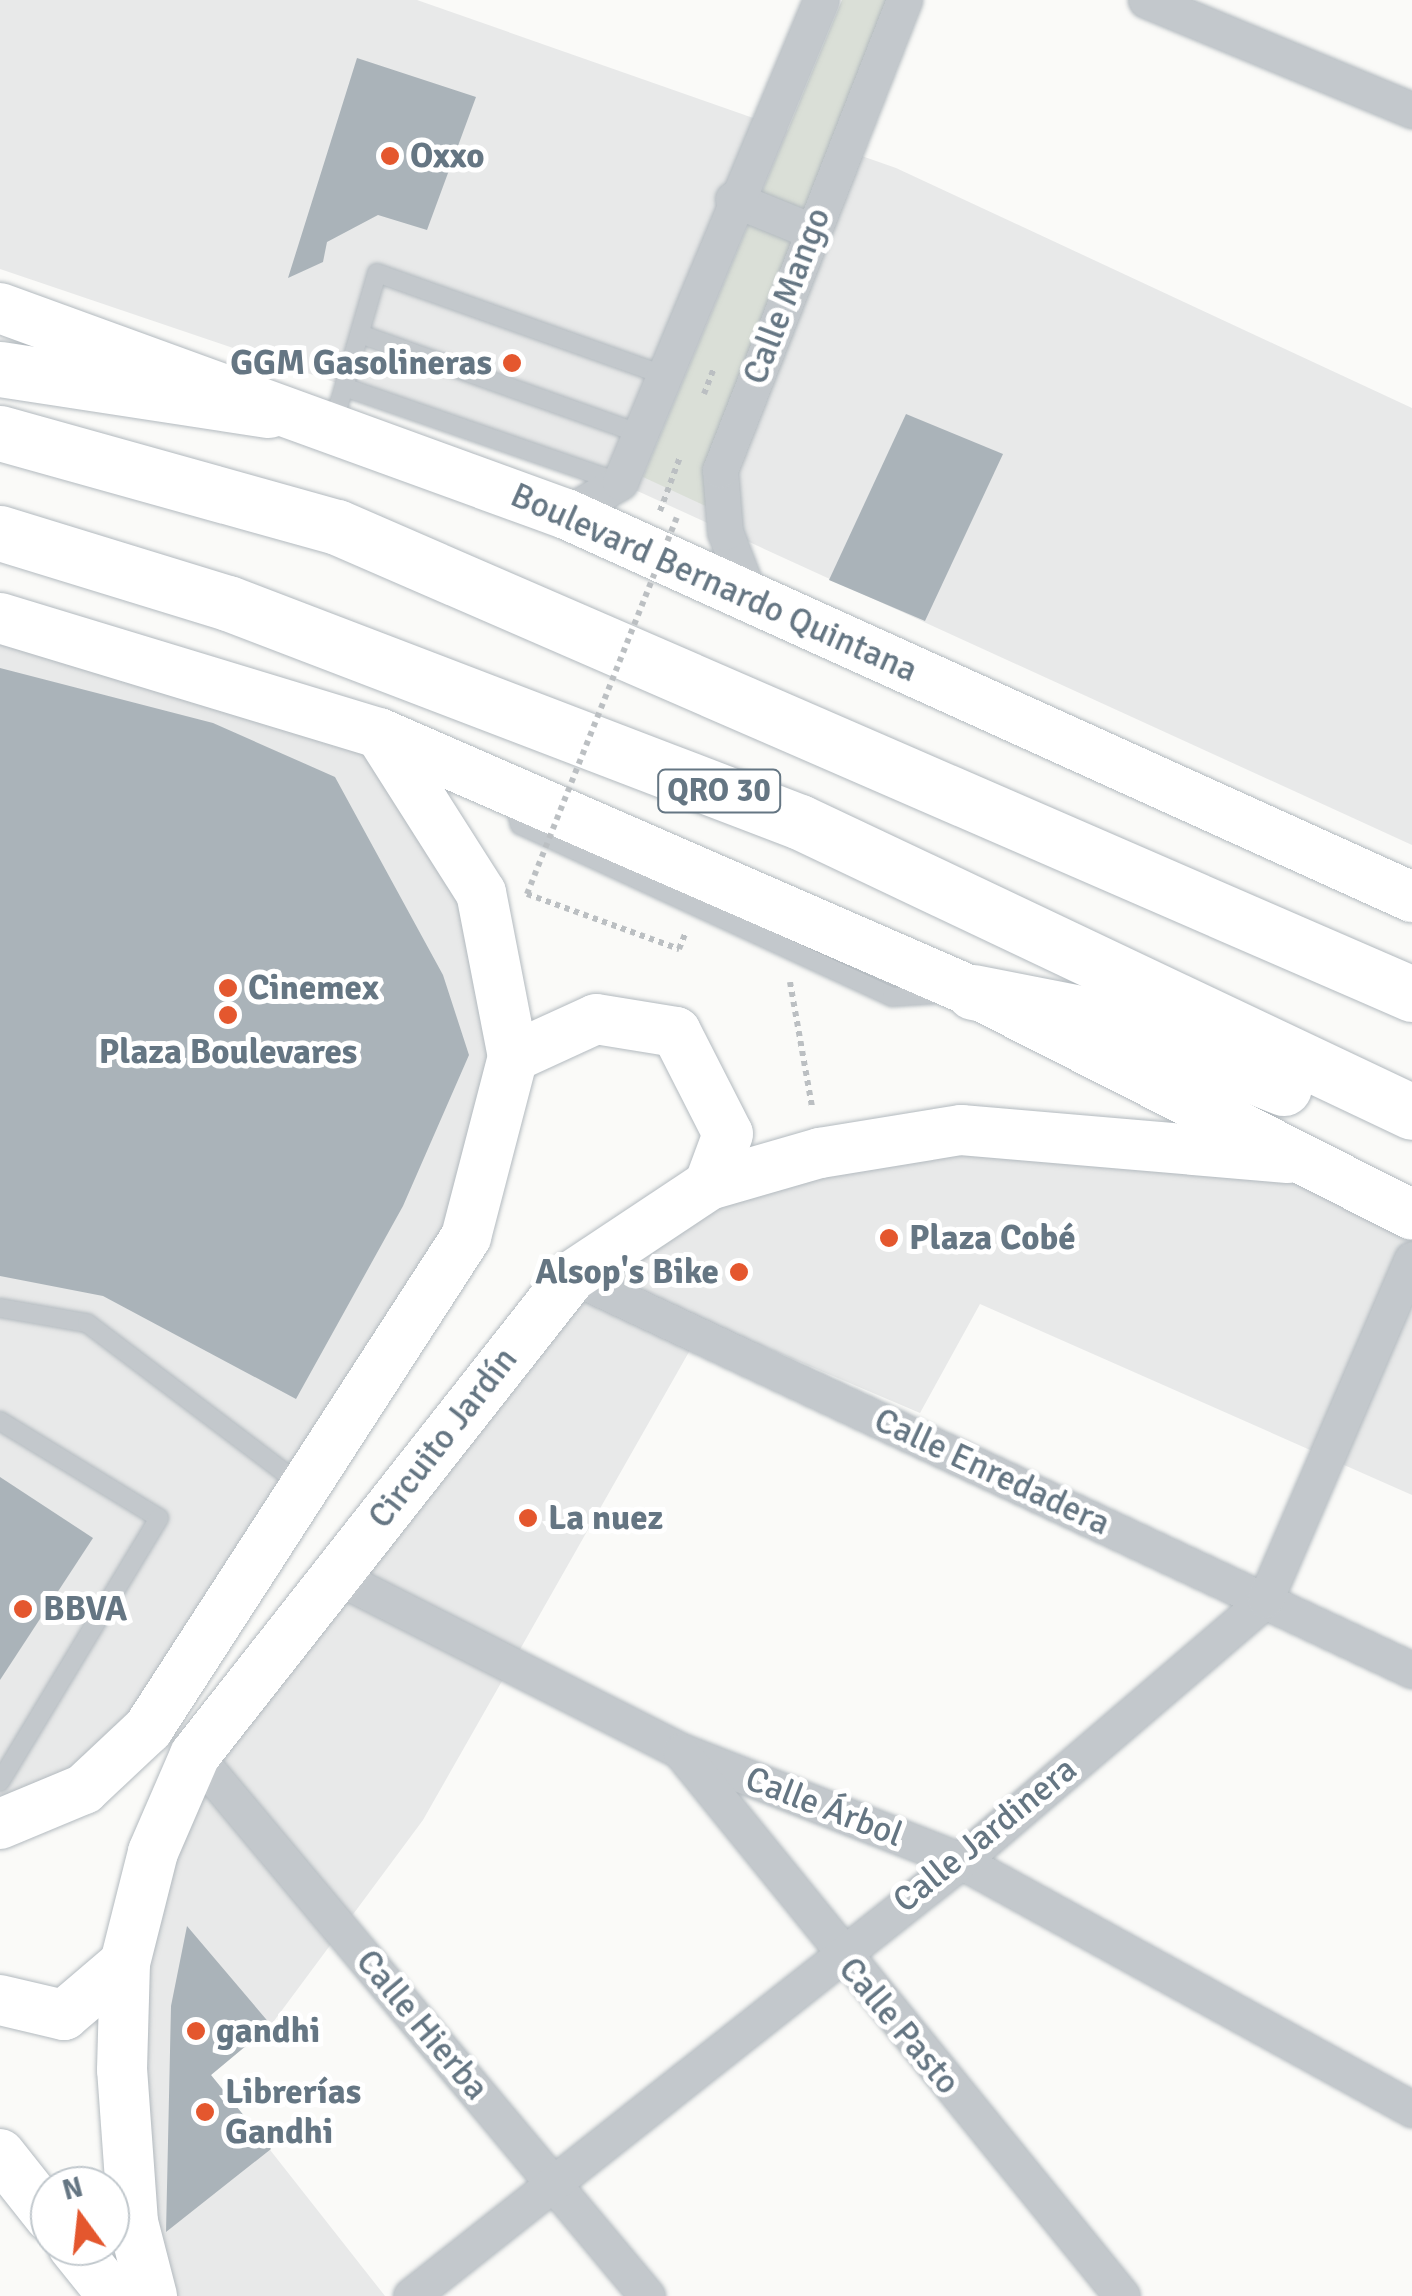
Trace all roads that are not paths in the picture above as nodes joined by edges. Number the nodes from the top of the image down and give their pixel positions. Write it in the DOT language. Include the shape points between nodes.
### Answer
graph roads {
  1 [pos="822,0"];
  2 [pos="904,0"];
  3 [pos="1146,0"];
  4 [pos="1412,110"];
  5 [pos="732,200"];
  6 [pos="812,231"];
  7 [pos="0,308"];
  8 [pos="360,334"];
  9 [pos="0,368"];
  10 [pos="663,375"];
  11 [pos="338,409"];
  12 [pos="268,410"];
  13 [pos="0,433"];
  14 [pos="638,433"];
  15 [pos="620,482"];
  16 [pos="566,514"];
  17 [pos="0,533"];
  18 [pos="750,597"];
  19 [pos="0,618"];
  20 [pos="378,733"];
  21 [pos="511,790"];
  22 [pos="1412,897"];
  23 [pos="973,992"];
  24 [pos="1412,994"];
  25 [pos="513,1057"];
  26 [pos="1412,1112"];
  27 [pos="1412,1126"];
  28 [pos="1288,1158"];
  29 [pos="708,1185"];
  30 [pos="1412,1215"];
  31 [pos="1412,1259"];
  32 [pos="572,1276"];
  33 [pos="0,1308"];
  34 [pos="1402,1312"];
  35 [pos="0,1421"];
  36 [pos="304,1498"];
  37 [pos="334,1575"];
  38 [pos="1265,1600"];
  39 [pos="1412,1670"];
  40 [pos="680,1751"];
  41 [pos="195,1756"];
  42 [pos="0,1782"];
  43 [pos="0,1824"];
  44 [pos="961,1860"];
  45 [pos="838,1952"];
  46 [pos="125,1963"];
  47 [pos="0,2000"];
  48 [pos="1412,2109"];
  49 [pos="0,2154"];
  50 [pos="552,2180"];
  51 [pos="30,2192"];
  52 [pos="89,2266"];
  53 [pos="113,2296"];
  54 [pos="152,2296"];
  55 [pos="411,2296"];
  56 [pos="647,2296"];
  57 [pos="1122,2296"];
  1 -- 5 [label="street"];
  2 -- 6 [label="street, Calle Mango"];
  3 -- 4 [label="street"];
  5 -- 6 [label="street"];
  5 -- 10 [label="street"];
  6 -- 18 [label="street, Calle Mango" via="720,470 724,532"];
  7 -- 12 [label="street, Boulevard Bernardo Quintana"];
  8 -- 10 [label="lane" via="377,273"];
  8 -- 11 [label="lane"];
  8 -- 14 [label="lane"];
  9 -- 12 [label="main road"];
  10 -- 14 [label="street"];
  11 -- 12 [label="street, Boulevard Bernardo Quintana"];
  11 -- 15 [label="lane"];
  11 -- 16 [label="street, Boulevard Bernardo Quintana"];
  13 -- 24 [label="main road, QRO 30" via="337,527"];
  14 -- 15 [label="street"];
  15 -- 16 [label="street"];
  16 -- 18 [label="street, Boulevard Bernardo Quintana"];
  17 -- 26 [label="main road, QRO 30" via="228,603 800,822"];
  18 -- 22 [label="street, Boulevard Bernardo Quintana"];
  19 -- 20 [label="street"];
  20 -- 21 [label="street"];
  20 -- 25 [label="street" via="481,894"];
  21 -- 23 [label="street"];
  21 -- 23 [label="lane" via="520,825 892,997"];
  23 -- 27 [label="main road" via="1105,1018 1391,1130"];
  23 -- 28 [label="street"];
  25 -- 29 [label="street" via="596,1019 676,1032 728,1134"];
  25 -- 36 [label="street" via="466,1237"];
  28 -- 29 [label="street, Circuito Jardín" via="961,1130 820,1153"];
  28 -- 30 [label="street"];
  29 -- 32 [label="street, Circuito Jardín"];
  31 -- 34 [label="street, Calle Jardinera"];
  32 -- 37 [label="street, Circuito Jardín"];
  32 -- 38 [label="street, Calle Enredadera"];
  33 -- 36 [label="lane" via="86,1322"];
  34 -- 38 [label="street, Calle Jardinera"];
  35 -- 42 [label="lane" via="159,1518"];
  36 -- 43 [label="street" via="148,1729 84,1789"];
  37 -- 40 [label="street, Calle Árbol"];
  37 -- 41 [label="street, Circuito Jardín"];
  38 -- 39 [label="street, Calle Enredadera"];
  38 -- 44 [label="street, Calle Jardinera"];
  40 -- 44 [label="street, Calle Árbol"];
  40 -- 45 [label="street, Calle Pasto"];
  41 -- 46 [label="street, Circuito Jardín" via="153,1852"];
  41 -- 50 [label="street, Calle Hierba"];
  44 -- 45 [label="street, Calle Jardinera"];
  44 -- 48 [label="street, Calle Árbol"];
  45 -- 50 [label="street, Calle Jardinera"];
  45 -- 57 [label="street, Calle Pasto"];
  46 -- 47 [label="street" via="64,2014"];
  46 -- 54 [label="street, Circuito Jardín" via="133,2222"];
  49 -- 51 [label="street"];
  50 -- 55 [label="street, Calle Jardinera"];
  50 -- 56 [label="street, Calle Hierba"];
  52 -- 53 [label="street"];
}
